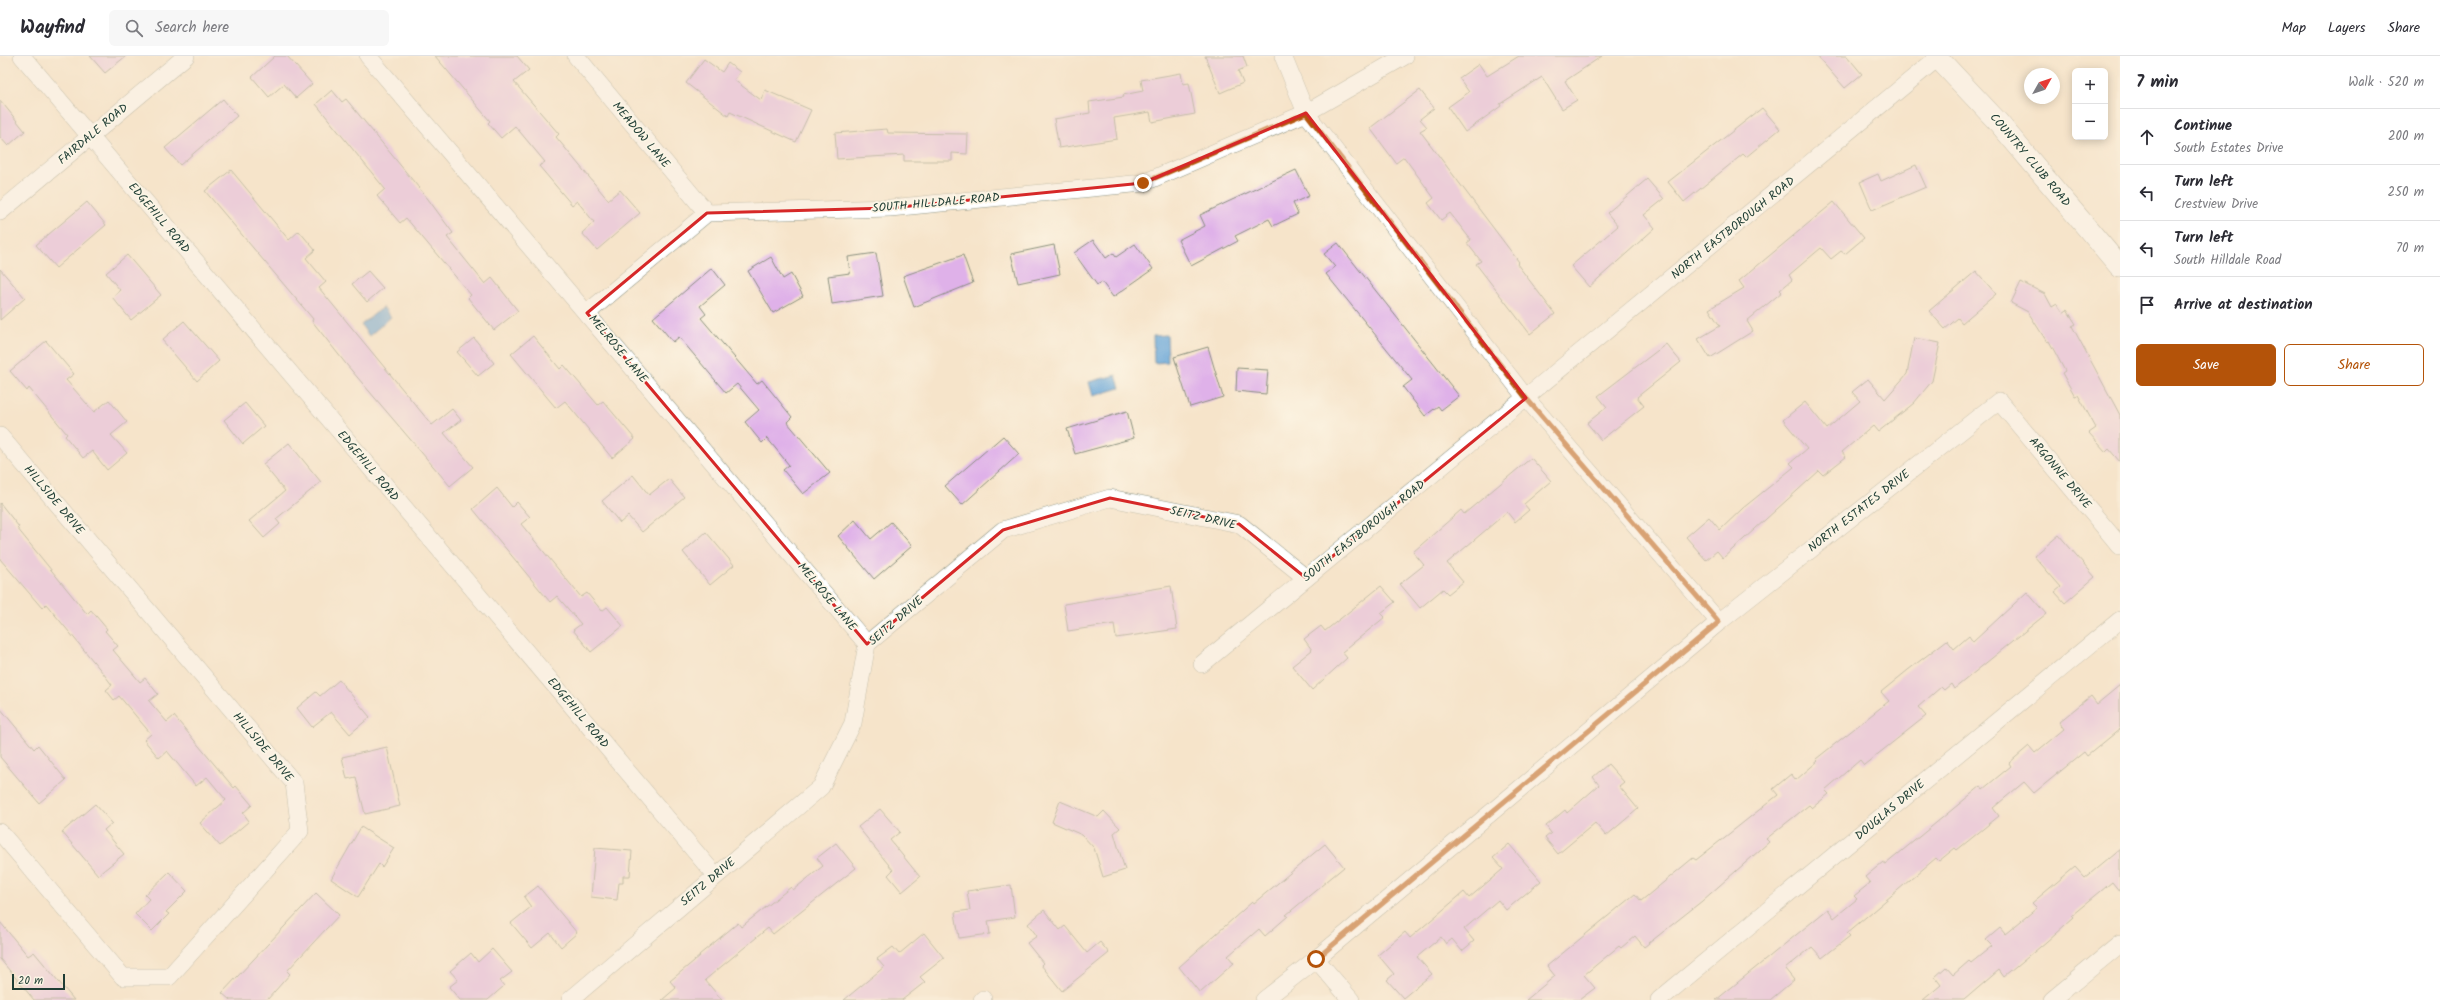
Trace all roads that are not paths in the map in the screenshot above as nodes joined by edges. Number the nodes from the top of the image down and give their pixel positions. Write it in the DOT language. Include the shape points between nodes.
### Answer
graph roads {
  1 [pos="22,56"];
  2 [pos="186,56"];
  3 [pos="368,56"];
  4 [pos="576,56"];
  5 [pos="1283,56"];
  6 [pos="1406,56"];
  7 [pos="1938,57"];
  8 [pos="1306,113"];
  9 [pos="90,137"];
  10 [pos="0,212"];
  11 [pos="707,213"];
  12 [pos="2120,267"];
  13 [pos="587,313"];
  14 [pos="1526,398"];
  15 [pos="1999,401"];
  16 [pos="0,436"];
  17 [pos="2120,546"];
  18 [pos="1306,578"];
  19 [pos="2120,620"];
  20 [pos="1719,622"];
  21 [pos="867,644"];
  22 [pos="1202,664"];
  23 [pos="0,832"];
  24 [pos="715,875"];
  25 [pos="2120,944"];
  26 [pos="1316,959"];
  27 [pos="570,1000"];
  28 [pos="1264,1000"];
  29 [pos="1351,1000"];
  30 [pos="1659,1000"];
  31 [pos="2052,1000"];
  1 -- 9 [label="street, EDGEHILL ROAD"];
  2 -- 9 [label="street, FAIRDALE ROAD"];
  3 -- 13 [label="street, MELROSE LANE"];
  4 -- 11 [label="street, MEADOW LANE"];
  5 -- 8 [label="street"];
  6 -- 8 [label="street, SOUTH HILLDALE ROAD"];
  7 -- 12 [label="street, COUNTRY CLUB ROAD" via="1998,122"];
  7 -- 14 [label="street, NORTH EASTBOROUGH ROAD"];
  8 -- 11 [label="street, SOUTH HILLDALE ROAD" via="1143,183 890,208"];
  8 -- 14 [label="street"];
  9 -- 10 [label="street, FAIRDALE ROAD"];
  9 -- 24 [label="street, EDGEHILL ROAD"];
  11 -- 13 [label="street"];
  13 -- 21 [label="street, MELROSE LANE"];
  14 -- 18 [label="street, SOUTH EASTBOROUGH ROAD"];
  14 -- 20 [label="street"];
  15 -- 17 [label="street, ARGONNE DRIVE"];
  15 -- 20 [label="street, NORTH ESTATES DRIVE"];
  16 -- 23 [label="street, HILLSIDE DRIVE" via="294,783 300,831 169,977 122,977"];
  18 -- 21 [label="street, SEITZ DRIVE" via="1239,524 1110,498 1003,530"];
  18 -- 22 [label="street, SOUTH EASTBOROUGH ROAD"];
  19 -- 30 [label="street, DOUGLAS DRIVE"];
  20 -- 26 [label="street, NORTH ESTATES DRIVE"];
  21 -- 24 [label="street, SEITZ DRIVE" via="853,723 821,787"];
  24 -- 27 [label="street, SEITZ DRIVE"];
  25 -- 31 [label="street"];
  26 -- 28 [label="street, NORTH ESTATES DRIVE"];
  26 -- 29 [label="street"];
}
